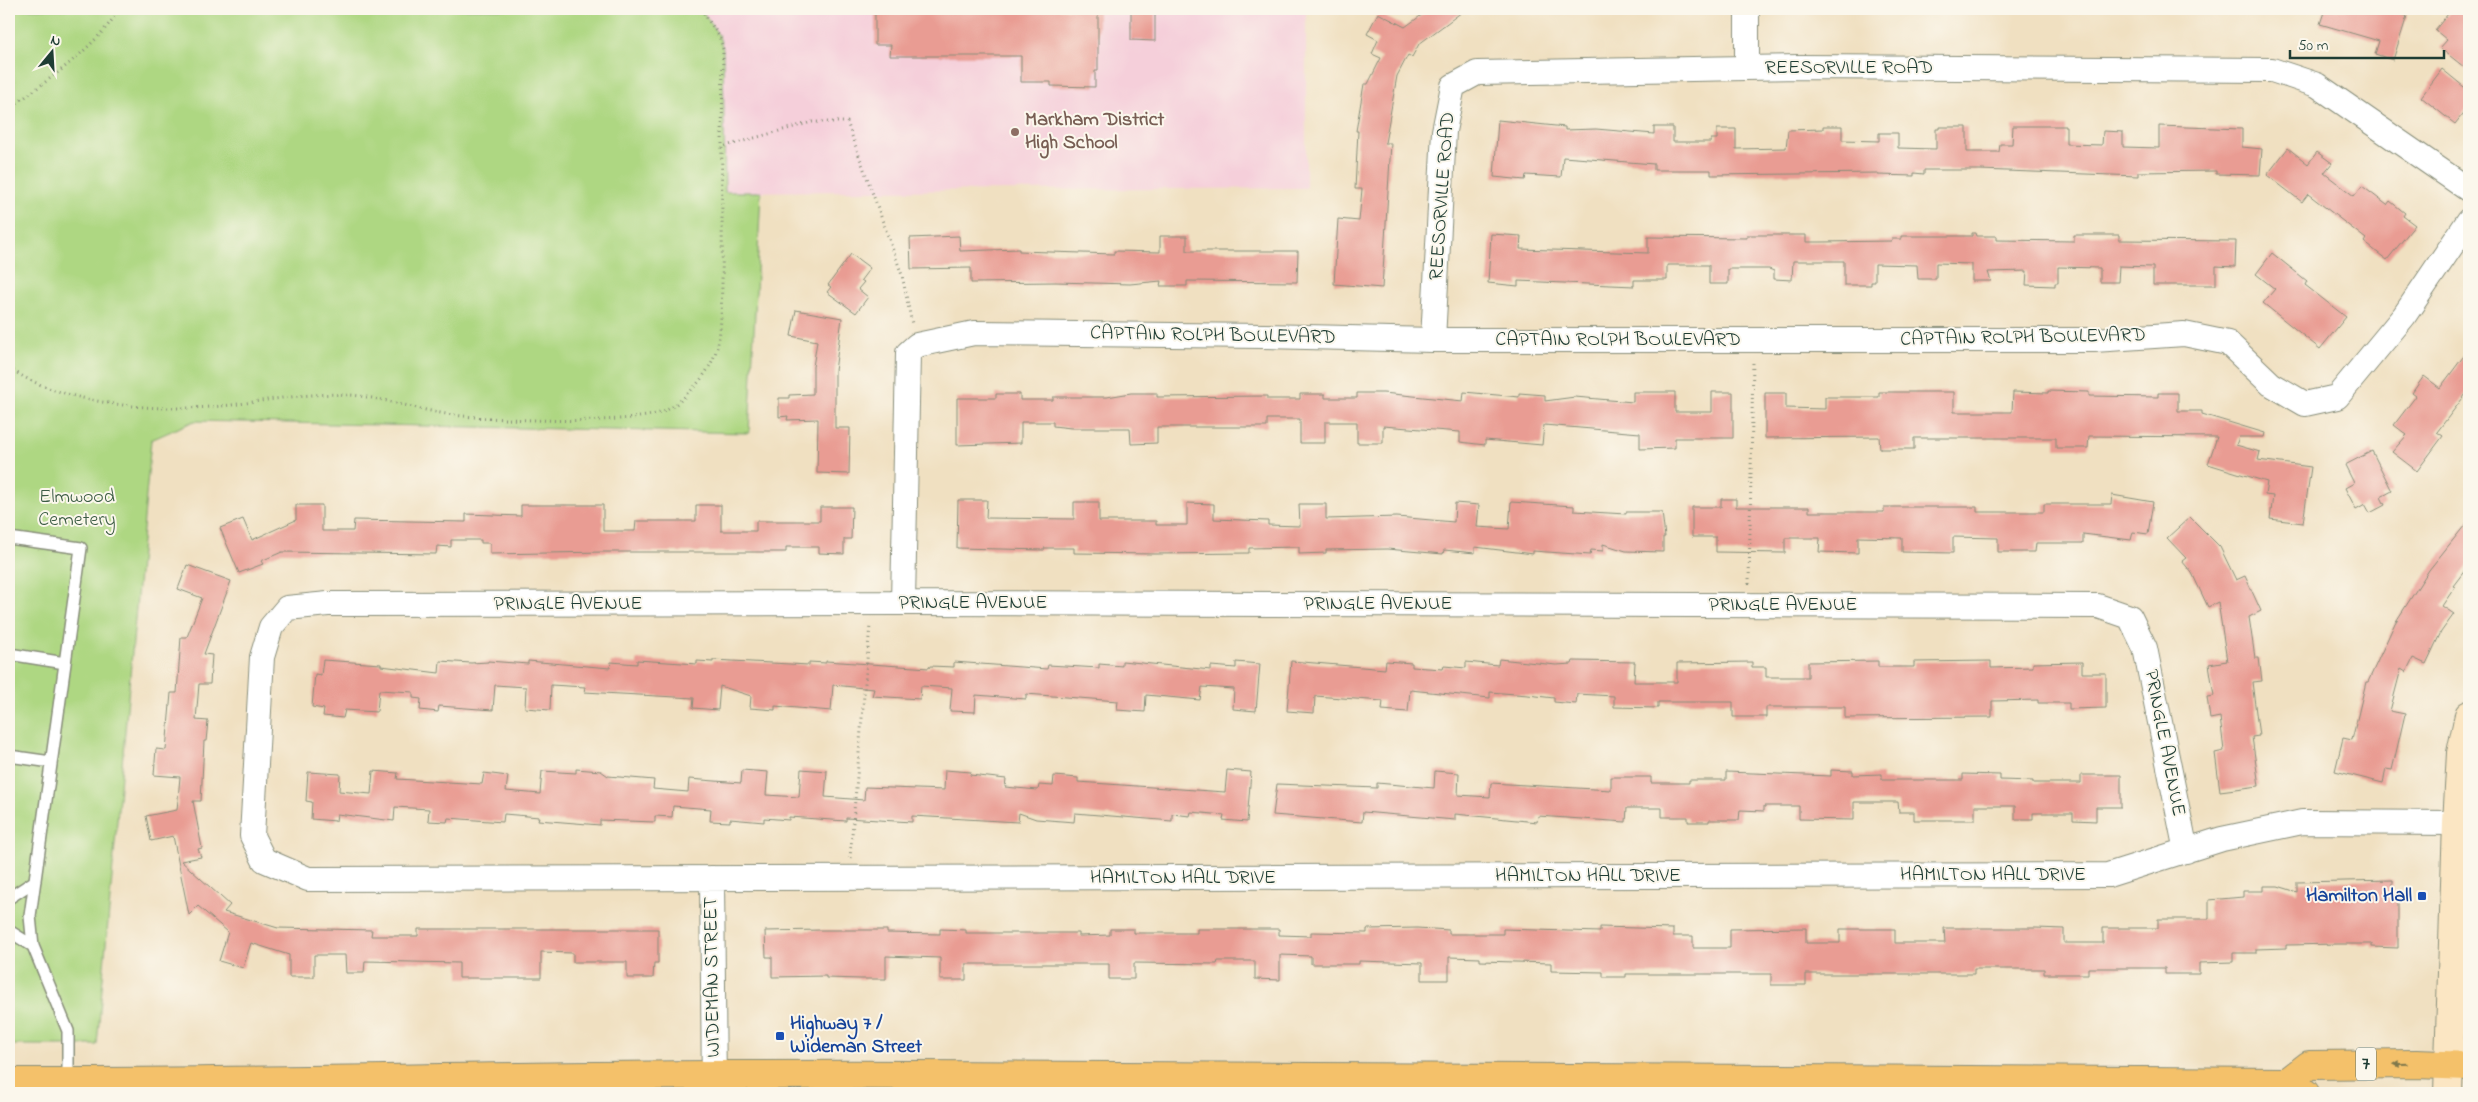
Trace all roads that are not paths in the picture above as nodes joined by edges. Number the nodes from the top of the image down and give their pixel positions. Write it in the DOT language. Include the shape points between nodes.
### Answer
graph roads {
  1 [pos="1747,9"];
  2 [pos="1746,68"];
  3 [pos="2469,190"];
  4 [pos="2469,220"];
  5 [pos="1432,340"];
  6 [pos="9,538"];
  7 [pos="903,603"];
  8 [pos="9,654"];
  9 [pos="65,663"];
  10 [pos="2469,715"];
  11 [pos="9,756"];
  12 [pos="51,762"];
  13 [pos="2457,824"];
  14 [pos="2186,851"];
  15 [pos="712,878"];
  16 [pos="35,880"];
  17 [pos="9,898"];
  18 [pos="9,931"];
  19 [pos="33,946"];
  20 [pos="2460,1066"];
  21 [pos="9,1082"];
  22 [pos="68,1082"];
  23 [pos="714,1084"];
  24 [pos="2296,1088"];
  25 [pos="2448,1093"];
  1 -- 2 [label="street"];
  2 -- 3 [label="street, REESORVILLE ROAD" via="2272,70 2317,85"];
  2 -- 5 [label="street, REESORVILLE ROAD" via="1477,72 1453,86 1444,131"];
  4 -- 5 [label="street, CAPTAIN ROLPH BOULEVARD" via="2404,316 2337,397 2305,404 2271,384 2228,343 2184,334 2094,340"];
  5 -- 7 [label="street, CAPTAIN ROLPH BOULEVARD" via="974,333 917,345 908,353"];
  6 -- 9 [label="lane" via="81,548"];
  7 -- 14 [label="street, PRINGLE AVENUE" via="2098,606 2130,617 2145,648"];
  7 -- 15 [label="street, PRINGLE AVENUE" via="328,604 287,608 272,627 262,657 252,836 264,860 308,879"];
  8 -- 9 [label="lane"];
  9 -- 12 [label="lane"];
  10 -- 13 [label="street" via="2461,753"];
  11 -- 12 [label="lane"];
  12 -- 16 [label="lane"];
  13 -- 14 [label="street, HAMILTON HALL DRIVE" via="2302,822"];
  13 -- 20 [label="street"];
  14 -- 15 [label="street, HAMILTON HALL DRIVE" via="2108,875"];
  15 -- 23 [label="street, WIDEMAN STREET"];
  16 -- 17 [label="lane"];
  16 -- 19 [label="lane" via="30,916"];
  18 -- 19 [label="lane"];
  19 -- 22 [label="lane" via="68,1031"];
  20 -- 24 [label="main road, 7, one-way" via="2309,1065"];
  20 -- 25 [label="street"];
  21 -- 22 [label="main road, 7"];
  22 -- 23 [label="main road, 7"];
  23 -- 24 [label="main road, 7"];
}
